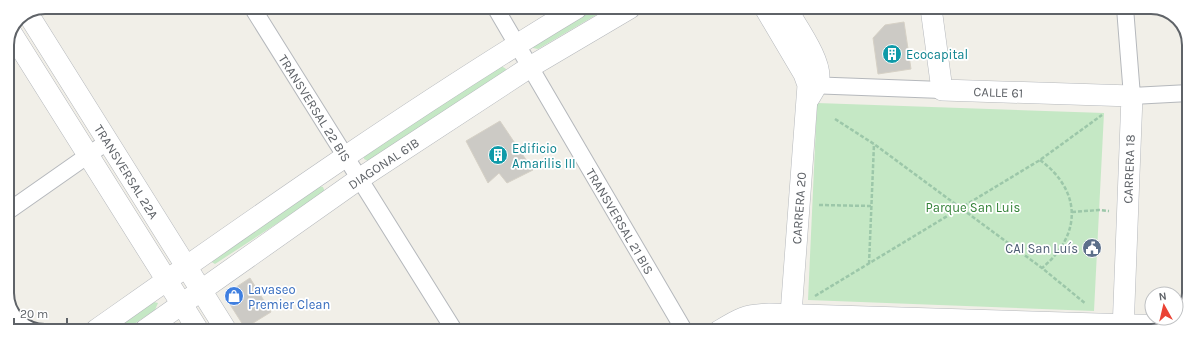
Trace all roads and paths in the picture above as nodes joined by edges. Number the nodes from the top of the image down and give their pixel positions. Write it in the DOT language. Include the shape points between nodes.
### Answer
graph roads {
  1 [pos="256,14"];
  2 [pos="499,14"];
  3 [pos="568,14"];
  4 [pos="620,14"];
  5 [pos="769,14"];
  6 [pos="789,14"];
  7 [pos="932,14"];
  8 [pos="1125,14"];
  9 [pos="30,18"];
  10 [pos="15,39"];
  11 [pos="517,44"];
  12 [pos="530,67"];
  13 [pos="942,90"];
  14 [pos="810,91"];
  15 [pos="1182,93"];
  16 [pos="1132,96"];
  17 [pos="1104,113"];
  18 [pos="836,119"];
  19 [pos="107,142"];
  20 [pos="874,144"];
  21 [pos="88,156"];
  22 [pos="345,157"];
  23 [pos="1040,160"];
  24 [pos="359,179"];
  25 [pos="799,204"];
  26 [pos="872,206"];
  27 [pos="14,207"];
  28 [pos="961,208"];
  29 [pos="1110,211"];
  30 [pos="1072,212"];
  31 [pos="869,264"];
  32 [pos="186,267"];
  33 [pos="1042,268"];
  34 [pos="166,280"];
  35 [pos="201,291"];
  36 [pos="815,296"];
  37 [pos="182,305"];
  38 [pos="1089,306"];
  39 [pos="791,314"];
  40 [pos="104,324"];
  41 [pos="154,324"];
  42 [pos="194,324"];
  43 [pos="222,324"];
  44 [pos="450,324"];
  45 [pos="680,324"];
  46 [pos="729,324"];
  47 [pos="918,324"];
  48 [pos="1123,324"];
  1 -- 22 [label="street, TRANSVERSAL 22 BIS"];
  2 -- 11 [label="street, TRANSVERSAL 21 BIS"];
  3 -- 11 [label="street, DIAGONAL 61B"];
  4 -- 12 [label="street, DIAGONAL 61B"];
  5 -- 14 [label="street, CARRERA 20" via="804,74"];
  6 -- 14 [label="street, CARRERA 20" via="819,68 818,82"];
  7 -- 13 [label="street"];
  8 -- 16 [label="street, CARRERA 18"];
  9 -- 19 [label="street, TRANSVERSAL 22A"];
  10 -- 21 [label="street, TRANSVERSAL 22A"];
  11 -- 12 [label="street, TRANSVERSAL 21 BIS"];
  11 -- 22 [label="street, DIAGONAL 61B"];
  12 -- 24 [label="street, DIAGONAL 61B"];
  12 -- 45 [label="street, TRANSVERSAL 21 BIS"];
  13 -- 14 [label="street, CALLE 61"];
  13 -- 16 [label="street, CALLE 61"];
  14 -- 25 [label="street, CARRERA 20"];
  15 -- 16 [label="street, CALLE 61"];
  16 -- 48 [label="street, CARRERA 18"];
  17 -- 23 [label="path"];
  18 -- 20 [label="path"];
  19 -- 21 [label="street"];
  19 -- 32 [label="street, TRANSVERSAL 22A"];
  20 -- 26 [label="path"];
  20 -- 28 [label="path"];
  21 -- 27 [label="street"];
  21 -- 34 [label="street, TRANSVERSAL 22A"];
  22 -- 24 [label="street, TRANSVERSAL 22 BIS"];
  22 -- 32 [label="street, DIAGONAL 61B"];
  23 -- 28 [label="path"];
  23 -- 30 [label="path" via="1051,168 1066,188"];
  24 -- 35 [label="street, DIAGONAL 61B"];
  24 -- 44 [label="street, TRANSVERSAL 22 BIS"];
  25 -- 26 [label="path"];
  25 -- 39 [label="street, CARRERA 20"];
  26 -- 31 [label="path"];
  28 -- 31 [label="path"];
  28 -- 33 [label="path"];
  29 -- 30 [label="path"];
  30 -- 33 [label="path" via="1071,225 1061,249"];
  31 -- 36 [label="path"];
  32 -- 34 [label="street, DIAGONAL 61B"];
  32 -- 35 [label="street, TRANSVERSAL 22A"];
  33 -- 38 [label="path"];
  34 -- 37 [label="street, TRANSVERSAL 22A"];
  34 -- 40 [label="street, DIAGONAL 61B"];
  35 -- 37 [label="street, DIAGONAL 61B"];
  35 -- 43 [label="street, TRANSVERSAL 22A"];
  37 -- 41 [label="street, DIAGONAL 61B"];
  37 -- 42 [label="street, TRANSVERSAL 22A"];
  39 -- 46 [label="street" via="747,316"];
  39 -- 47 [label="street"];
}
